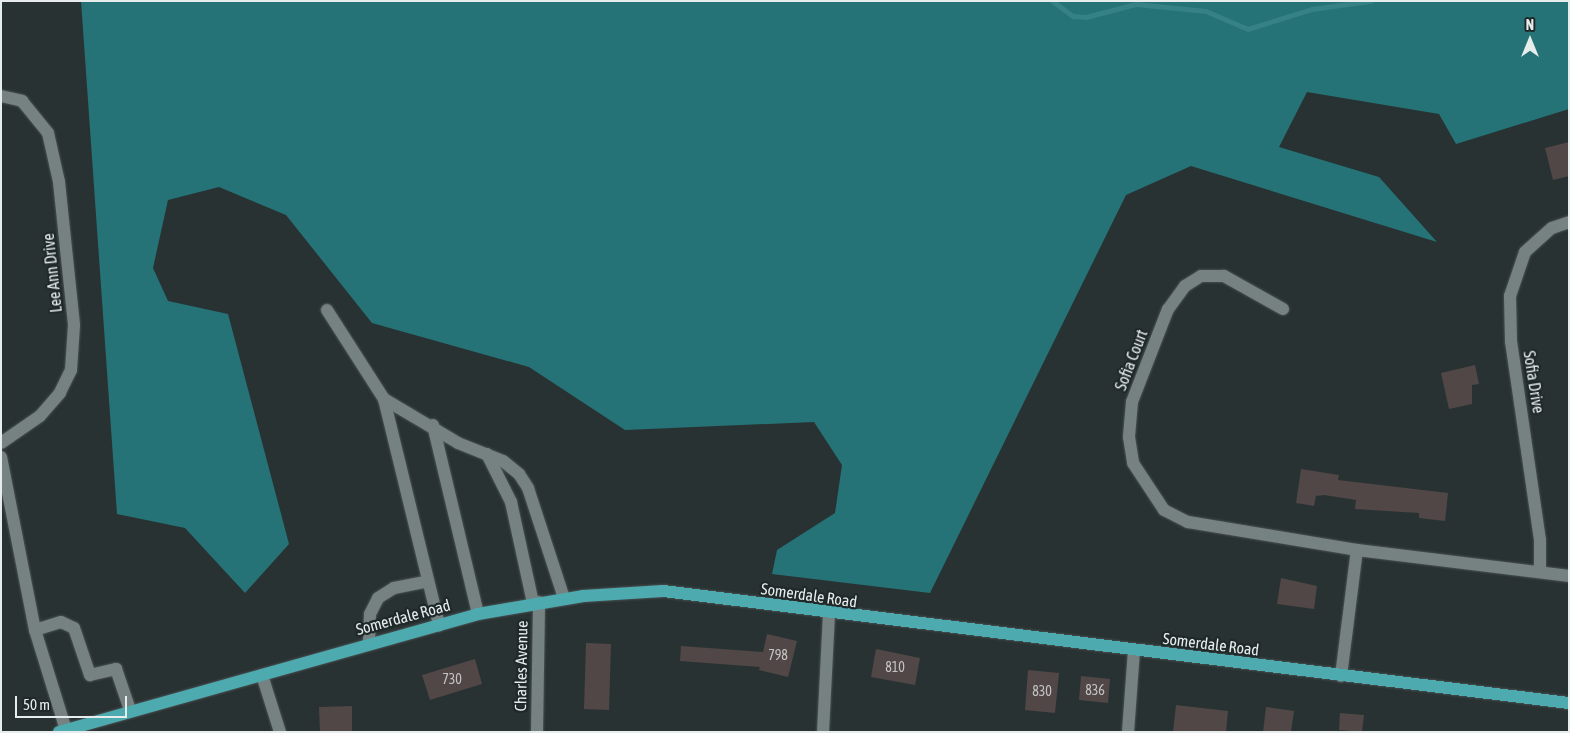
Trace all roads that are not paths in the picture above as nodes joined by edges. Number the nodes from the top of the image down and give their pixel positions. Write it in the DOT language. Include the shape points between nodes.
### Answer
graph roads {
  1 [pos="1,96"];
  2 [pos="1569,222"];
  3 [pos="1283,309"];
  4 [pos="327,310"];
  5 [pos="384,399"];
  6 [pos="433,425"];
  7 [pos="1,443"];
  8 [pos="487,454"];
  9 [pos="1,458"];
  10 [pos="1357,550"];
  11 [pos="1540,572"];
  12 [pos="1569,576"];
  13 [pos="426,582"];
  14 [pos="564,598"];
  15 [pos="536,602"];
  16 [pos="478,614"];
  17 [pos="830,614"];
  18 [pos="439,625"];
  19 [pos="35,630"];
  20 [pos="369,642"];
  21 [pos="1134,651"];
  22 [pos="262,674"];
  23 [pos="1341,676"];
  24 [pos="1569,703"];
  25 [pos="130,710"];
  26 [pos="62,731"];
  27 [pos="280,732"];
  28 [pos="536,732"];
  29 [pos="823,732"];
  30 [pos="1128,732"];
  1 -- 7 [label="street, Lee Ann Drive" via="22,101 48,133 59,182 74,325 71,370 60,393 40,416"];
  2 -- 11 [label="street, Sofia Drive" via="1552,228 1525,252 1510,296 1511,341 1540,540"];
  3 -- 10 [label="street, Sofia Court" via="1224,276 1201,276 1185,286 1168,309 1132,402 1133,463 1146,489 1164,510 1188,522"];
  4 -- 5 [label="street"];
  5 -- 6 [label="street"];
  5 -- 13 [label="street"];
  6 -- 8 [label="street" via="458,443"];
  6 -- 16 [label="street"];
  8 -- 14 [label="street" via="512,466 528,488"];
  8 -- 15 [label="street, Charles Avenue" via="511,502"];
  9 -- 19 [label="street"];
  10 -- 11 [label="street"];
  10 -- 23 [label="street"];
  11 -- 12 [label="street"];
  13 -- 18 [label="street"];
  13 -- 20 [label="street" via="394,588 378,598 370,614"];
  14 -- 15 [label="main road, Somerdale Road"];
  14 -- 17 [label="main road, Somerdale Road" via="663,591"];
  15 -- 16 [label="main road, Somerdale Road"];
  15 -- 28 [label="street, Charles Avenue"];
  16 -- 18 [label="main road, Somerdale Road"];
  17 -- 21 [label="main road, Somerdale Road"];
  17 -- 29 [label="street"];
  18 -- 20 [label="main road, Somerdale Road"];
  19 -- 25 [label="street" via="61,622 74,628 90,675 116,668"];
  19 -- 26 [label="street"];
  20 -- 22 [label="main road, Somerdale Road"];
  21 -- 23 [label="main road, Somerdale Road"];
  21 -- 30 [label="street"];
  22 -- 25 [label="main road, Somerdale Road"];
  22 -- 27 [label="street"];
  23 -- 24 [label="main road, Somerdale Road"];
  25 -- 26 [label="main road, Somerdale Road"];
}
